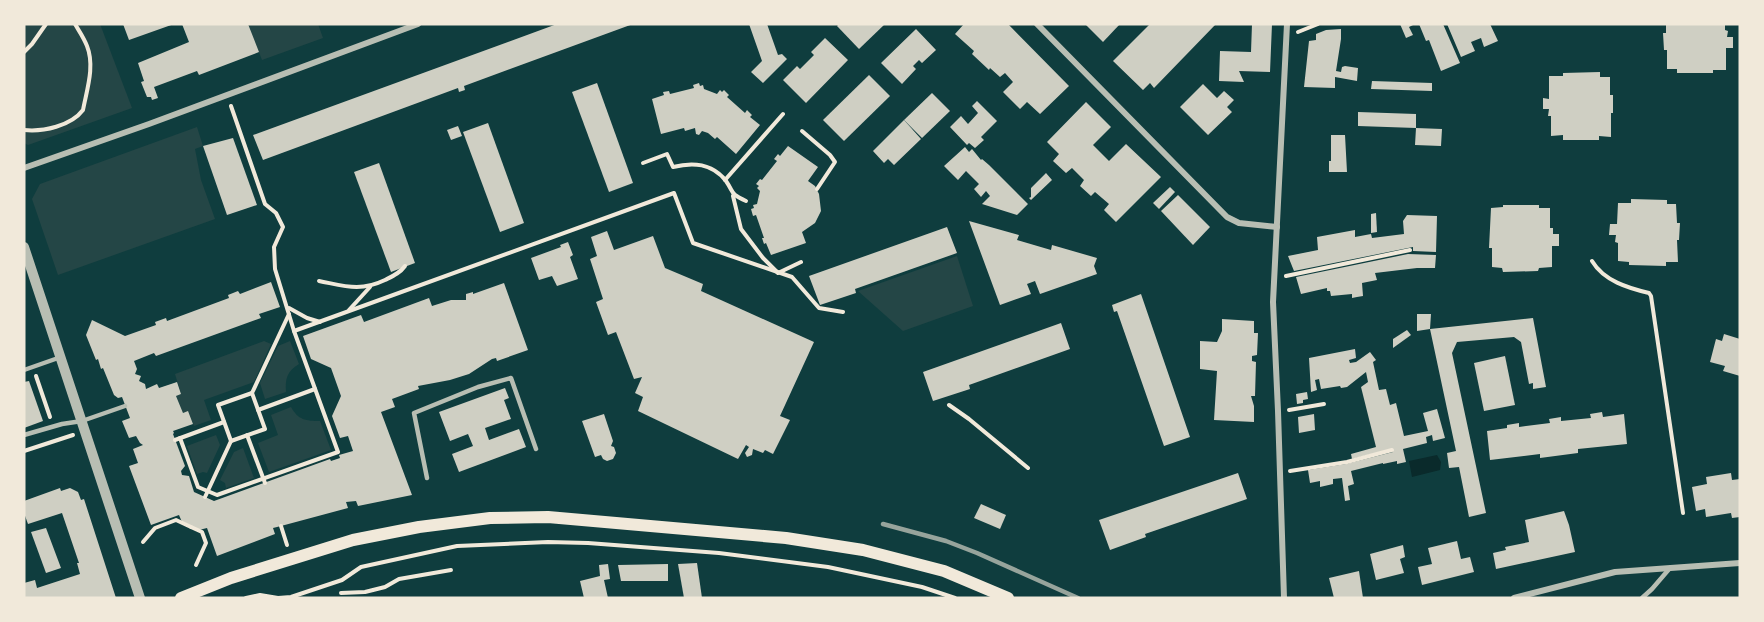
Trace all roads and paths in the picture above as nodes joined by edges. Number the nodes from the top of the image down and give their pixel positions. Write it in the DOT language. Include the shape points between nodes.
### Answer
graph roads {
  1 [pos="46,24"];
  2 [pos="75,24"];
  3 [pos="418,24"];
  4 [pos="1037,24"];
  5 [pos="1287,24"];
  6 [pos="1318,24"];
  7 [pos="1286,37"];
  8 [pos="24,52"];
  9 [pos="234,113"];
  10 [pos="783,114"];
  11 [pos="24,130"];
  12 [pos="802,131"];
  13 [pos="642,163"];
  14 [pos="24,168"];
  15 [pos="725,180"];
  16 [pos="816,189"];
  17 [pos="733,195"];
  18 [pos="746,201"];
  19 [pos="1277,226"];
  20 [pos="24,247"];
  21 [pos="1410,250"];
  22 [pos="1592,261"];
  23 [pos="801,262"];
  24 [pos="405,266"];
  25 [pos="778,273"];
  26 [pos="1286,276"];
  27 [pos="319,280"];
  28 [pos="371,287"];
  29 [pos="288,308"];
  30 [pos="347,312"];
  31 [pos="843,312"];
  32 [pos="290,313"];
  33 [pos="320,322"];
  34 [pos="294,331"];
  35 [pos="61,357"];
  36 [pos="33,367"];
  37 [pos="24,370"];
  38 [pos="315,389"];
  39 [pos="252,393"];
  40 [pos="1324,404"];
  41 [pos="949,405"];
  42 [pos="125,406"];
  43 [pos="258,410"];
  44 [pos="1278,411"];
  45 [pos="224,422"];
  46 [pos="84,426"];
  47 [pos="53,427"];
  48 [pos="24,435"];
  49 [pos="247,435"];
  50 [pos="231,441"];
  51 [pos="536,449"];
  52 [pos="1392,450"];
  53 [pos="24,451"];
  54 [pos="1028,468"];
  55 [pos="1280,472"];
  56 [pos="427,478"];
  57 [pos="264,481"];
  58 [pos="208,492"];
  59 [pos="205,497"];
  60 [pos="1683,513"];
  61 [pos="280,526"];
  62 [pos="143,542"];
  63 [pos="292,558"];
  64 [pos="1740,563"];
  65 [pos="196,565"];
  66 [pos="1670,568"];
  67 [pos="451,570"];
  68 [pos="341,593"];
  69 [pos="140,598"];
  70 [pos="181,598"];
  71 [pos="246,598"];
  72 [pos="955,598"];
  73 [pos="1008,598"];
  74 [pos="1284,598"];
  75 [pos="1514,598"];
  76 [pos="1642,598"];
  1 -- 8 [label="path"];
  2 -- 11 [label="path" via="90,59 83,110 53,128"];
  3 -- 14 [label="street"];
  4 -- 19 [label="street" via="1227,217 1239,223"];
  5 -- 7 [label="street"];
  6 -- 7 [label="path"];
  7 -- 19 [label="street"];
  9 -- 29 [label="path" via="265,204 276,213 283,227 274,248 275,269"];
  10 -- 15 [label="path"];
  12 -- 16 [label="path" via="835,162"];
  13 -- 15 [label="path" via="667,154 673,167 701,164"];
  15 -- 17 [label="path"];
  17 -- 18 [label="path"];
  17 -- 25 [label="path" via="741,229"];
  19 -- 44 [label="street" via="1273,302"];
  20 -- 35 [label="street"];
  21 -- 26 [label="path"];
  22 -- 60 [label="path" via="1614,281 1651,296"];
  23 -- 25 [label="path"];
  24 -- 28 [label="path"];
  25 -- 30 [label="path" via="693,243 674,193"];
  25 -- 31 [label="path" via="792,278 819,308"];
  27 -- 28 [label="path" via="348,287"];
  28 -- 30 [label="path"];
  29 -- 32 [label="path"];
  29 -- 33 [label="path"];
  30 -- 33 [label="path"];
  32 -- 34 [label="path"];
  32 -- 39 [label="path"];
  33 -- 34 [label="path"];
  34 -- 38 [label="path"];
  35 -- 36 [label="lane"];
  35 -- 46 [label="street"];
  36 -- 37 [label="lane"];
  36 -- 47 [label="path"];
  38 -- 43 [label="path"];
  38 -- 57 [label="path" via="338,452"];
  39 -- 43 [label="path"];
  39 -- 45 [label="path" via="218,405"];
  40 -- 44 [label="path"];
  41 -- 54 [label="path"];
  42 -- 46 [label="lane"];
  43 -- 49 [label="path" via="265,429"];
  44 -- 55 [label="street"];
  45 -- 50 [label="path"];
  45 -- 58 [label="path" via="178,439 198,487"];
  46 -- 47 [label="lane"];
  46 -- 53 [label="path"];
  46 -- 69 [label="street"];
  47 -- 48 [label="lane"];
  49 -- 50 [label="path"];
  49 -- 57 [label="path"];
  50 -- 58 [label="path"];
  51 -- 56 [label="lane" via="511,378 414,413"];
  52 -- 55 [label="path" via="1347,462"];
  55 -- 74 [label="street"];
  57 -- 58 [label="path" via="217,495"];
  58 -- 59 [label="path"];
  61 -- 63 [label="path"];
  62 -- 65 [label="path" via="155,528 176,520 202,532 206,543"];
  63 -- 70 [label="main road"];
  63 -- 73 [label="main road" via="353,540 419,527 490,518 548,517 786,538 863,549 944,571"];
  64 -- 66 [label="street"];
  66 -- 75 [label="street" via="1615,572"];
  66 -- 76 [label="lane"];
  67 -- 68 [label="path" via="399,579 364,592"];
  71 -- 72 [label="path" via="291,597 342,580 361,567 457,546 548,542 719,553 828,567 922,586"];
}
